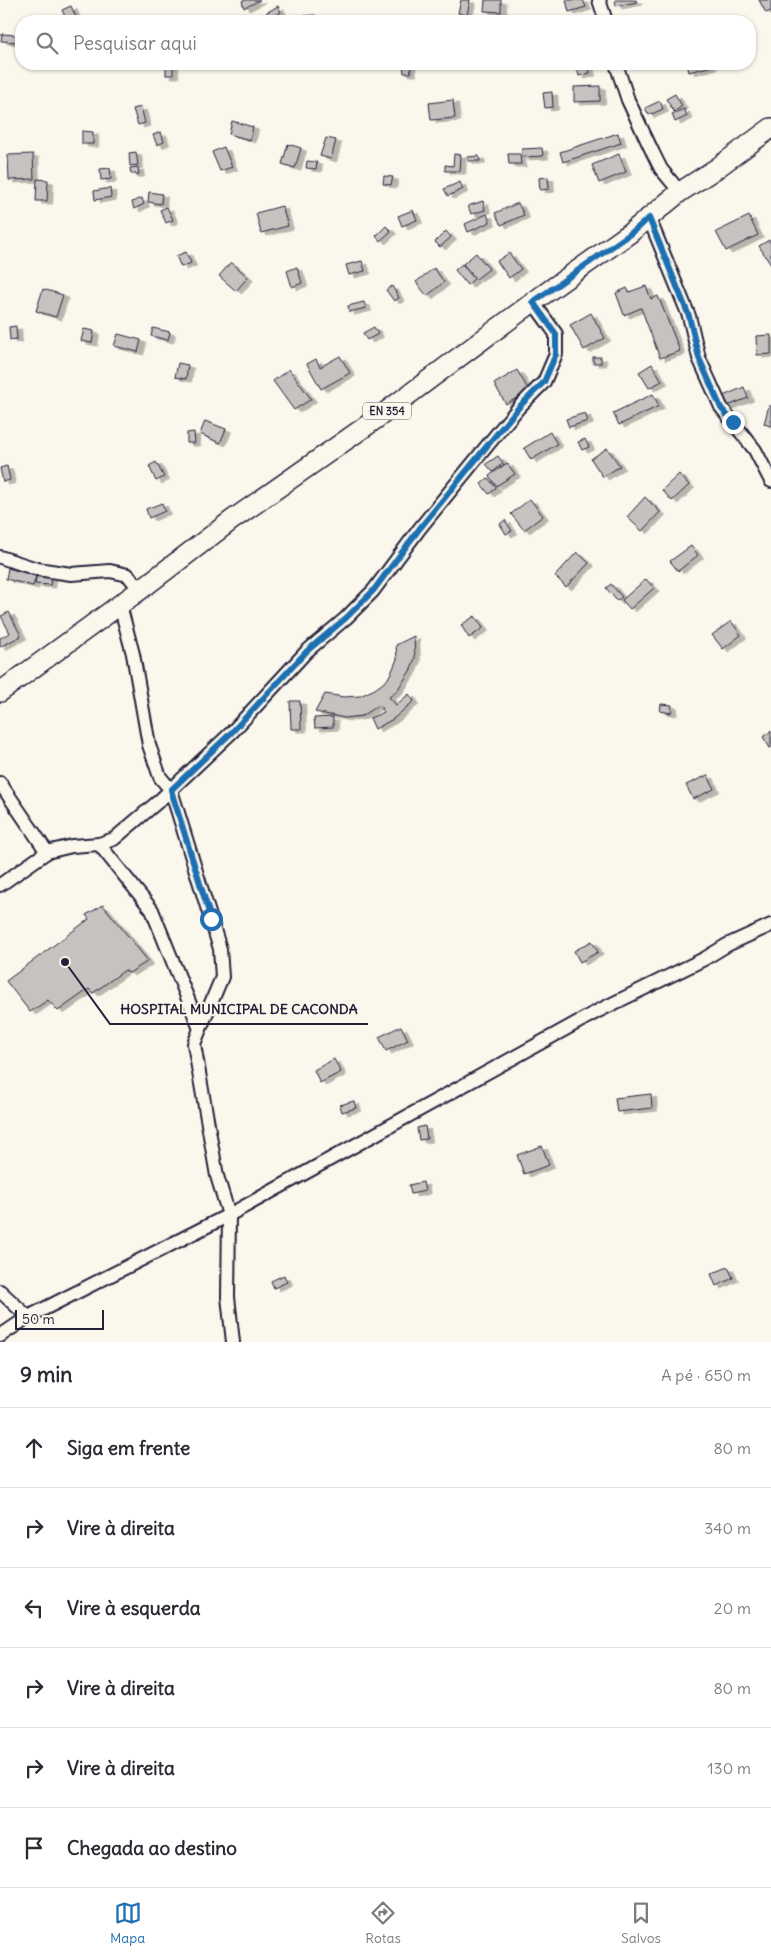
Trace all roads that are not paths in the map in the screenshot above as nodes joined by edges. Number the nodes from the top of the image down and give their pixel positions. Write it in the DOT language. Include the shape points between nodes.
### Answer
graph roads {
  1 [pos="599,0"];
  2 [pos="604,15"];
  3 [pos="618,70"];
  4 [pos="771,128"];
  5 [pos="680,192"];
  6 [pos="649,218"];
  7 [pos="533,302"];
  8 [pos="771,481"];
  9 [pos="0,556"];
  10 [pos="140,590"];
  11 [pos="120,605"];
  12 [pos="0,692"];
  13 [pos="0,783"];
  14 [pos="171,790"];
  15 [pos="99,844"];
  16 [pos="47,852"];
  17 [pos="0,885"];
  18 [pos="771,925"];
  19 [pos="200,1029"];
  20 [pos="229,1215"];
  21 [pos="0,1291"];
  22 [pos="28,1317"];
  23 [pos="0,1336"];
  24 [pos="233,1342"];
  1 -- 2 [label="street"];
  3 -- 5 [label="street" via="628,100 661,169"];
  4 -- 5 [label="main road, EN 354"];
  5 -- 6 [label="main road, EN 354"];
  6 -- 7 [label="main road, EN 354"];
  6 -- 8 [label="street" via="689,316 699,358 721,408 755,450"];
  7 -- 10 [label="main road, EN 354"];
  7 -- 14 [label="street" via="556,334 556,354 544,382 500,430 373,591 307,651 232,732"];
  9 -- 10 [label="street" via="37,569 71,574 110,571 128,575"];
  10 -- 11 [label="main road, EN 354"];
  11 -- 12 [label="main road, EN 354"];
  11 -- 14 [label="street" via="149,745 160,777"];
  13 -- 16 [label="street"];
  14 -- 15 [label="street" via="114,839"];
  14 -- 19 [label="street" via="222,964 222,977"];
  15 -- 16 [label="street"];
  15 -- 19 [label="street" via="152,910"];
  16 -- 17 [label="street"];
  18 -- 20 [label="street" via="598,1011"];
  19 -- 20 [label="street" via="194,1044 217,1176"];
  20 -- 22 [label="street"];
  20 -- 24 [label="street" via="228,1298"];
  21 -- 22 [label="street"];
  22 -- 23 [label="street"];
}
